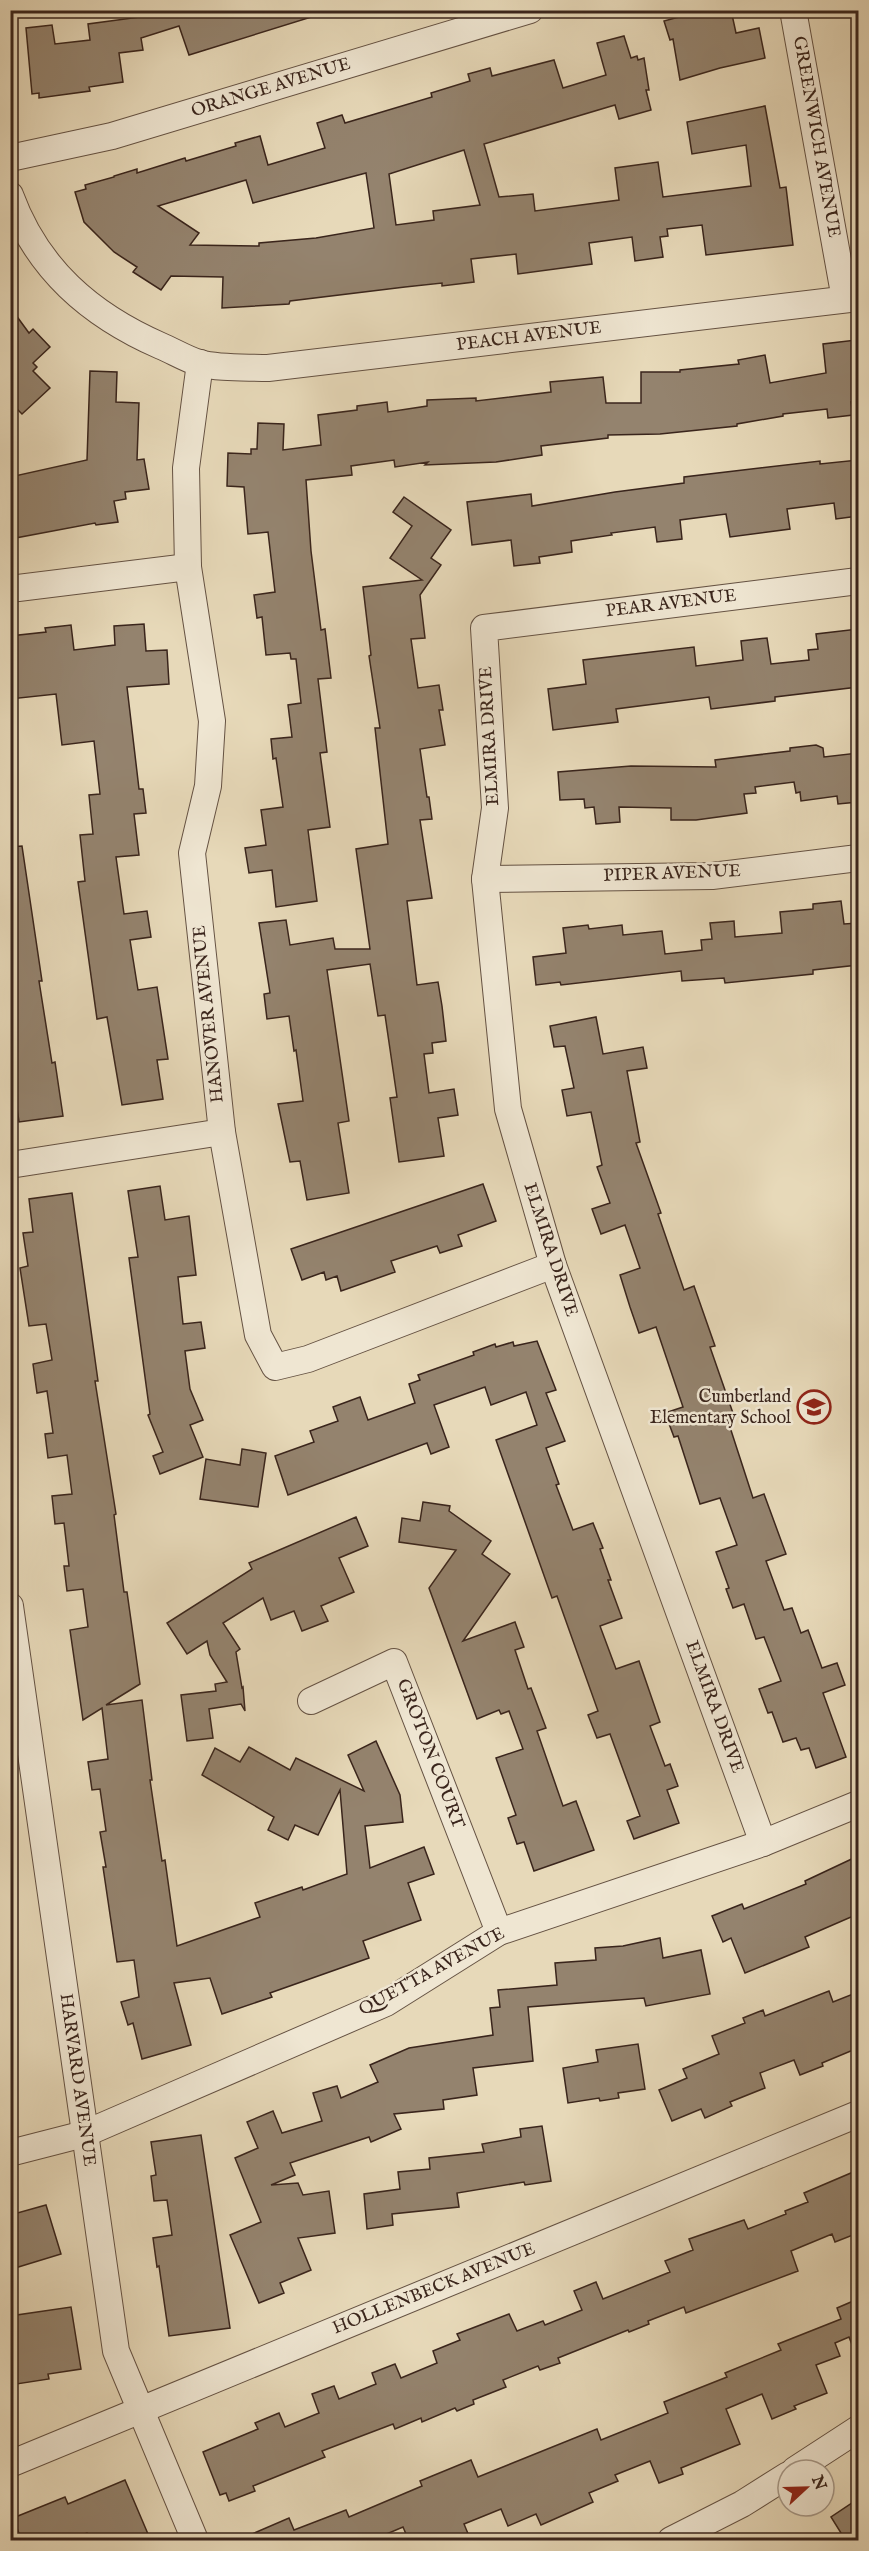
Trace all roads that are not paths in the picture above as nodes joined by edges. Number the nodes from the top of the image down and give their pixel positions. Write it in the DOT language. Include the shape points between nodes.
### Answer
graph roads {
  1 [pos="530,10"];
  2 [pos="793,10"];
  3 [pos="10,158"];
  4 [pos="10,195"];
  5 [pos="852,298"];
  6 [pos="200,363"];
  7 [pos="188,567"];
  8 [pos="858,580"];
  9 [pos="10,589"];
  10 [pos="484,628"];
  11 [pos="858,858"];
  12 [pos="485,879"];
  13 [pos="222,1132"];
  14 [pos="10,1165"];
  15 [pos="553,1265"];
  16 [pos="10,1606"];
  17 [pos="311,1701"];
  18 [pos="858,1804"];
  19 [pos="763,1843"];
  20 [pos="499,1932"];
  21 [pos="858,2114"];
  22 [pos="84,2134"];
  23 [pos="10,2153"];
  24 [pos="141,2410"];
  25 [pos="858,2428"];
  26 [pos="813,2458"];
  27 [pos="10,2464"];
  28 [pos="776,2483"];
  29 [pos="195,2541"];
  30 [pos="671,2541"];
  1 -- 3 [label="street, ORANGE AVENUE" via="112,136"];
  2 -- 5 [label="street, GREENWICH AVENUE"];
  4 -- 6 [label="street, PEACH AVENUE" via="38,252 91,308 134,334"];
  5 -- 6 [label="street, PEACH AVENUE" via="268,368"];
  6 -- 7 [label="street, HANOVER AVENUE" via="186,468"];
  7 -- 9 [label="street"];
  7 -- 13 [label="street, HANOVER AVENUE" via="212,722 208,786 192,853"];
  8 -- 10 [label="street, PEAR AVENUE"];
  10 -- 12 [label="street, ELMIRA DRIVE" via="495,808"];
  11 -- 12 [label="street, PIPER AVENUE" via="712,876"];
  12 -- 15 [label="street, ELMIRA DRIVE" via="507,1109"];
  13 -- 14 [label="street"];
  13 -- 15 [label="street, HANOVER AVENUE" via="258,1335 275,1367 308,1359"];
  15 -- 19 [label="street, ELMIRA DRIVE"];
  16 -- 22 [label="street, HARVARD AVENUE"];
  17 -- 20 [label="street, GROTON COURT" via="394,1662"];
  18 -- 19 [label="street, QUETTA AVENUE"];
  19 -- 20 [label="street, QUETTA AVENUE"];
  20 -- 22 [label="street, QUETTA AVENUE" via="386,2003"];
  21 -- 24 [label="street, HOLLENBECK AVENUE"];
  22 -- 23 [label="street, QUETTA AVENUE"];
  22 -- 24 [label="street, HARVARD AVENUE" via="116,2350"];
  24 -- 27 [label="street, HOLLENBECK AVENUE"];
  24 -- 29 [label="street, HARVARD AVENUE"];
  25 -- 26 [label="street"];
  28 -- 30 [label="street"];
}
